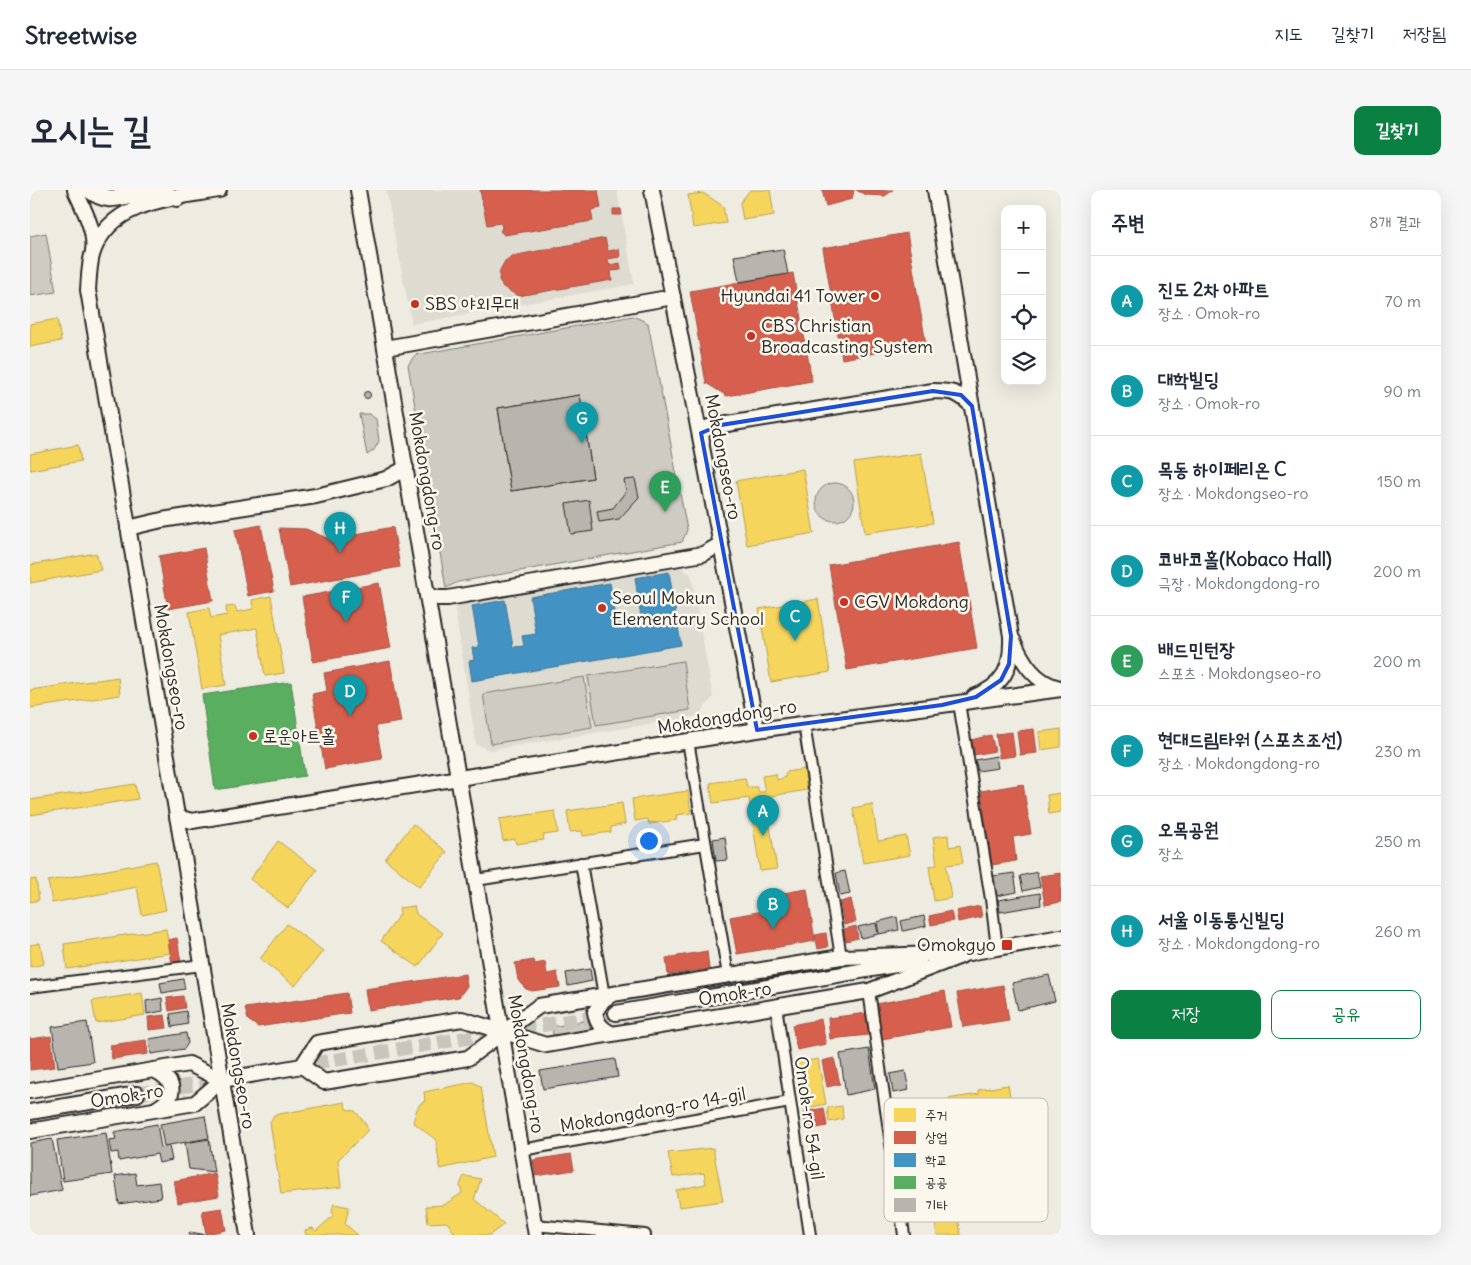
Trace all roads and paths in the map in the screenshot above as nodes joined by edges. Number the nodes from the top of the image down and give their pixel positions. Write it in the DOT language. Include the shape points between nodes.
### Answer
graph roads {
  1 [pos="75,190"];
  2 [pos="90,190"];
  3 [pos="219,190"];
  4 [pos="358,190"];
  5 [pos="652,190"];
  6 [pos="935,190"];
  7 [pos="176,198"];
  8 [pos="93,252"];
  9 [pos="673,297"];
  10 [pos="385,348"];
  11 [pos="972,406"];
  12 [pos="702,443"];
  13 [pos="406,468"];
  14 [pos="128,528"];
  15 [pos="721,544"];
  16 [pos="427,595"];
  17 [pos="1011,636"];
  18 [pos="1061,689"];
  19 [pos="959,703"];
  20 [pos="942,705"];
  21 [pos="804,724"];
  22 [pos="758,730"];
  23 [pos="688,741"];
  24 [pos="458,779"];
  25 [pos="177,817"];
  26 [pos="705,844"];
  27 [pos="582,863"];
  28 [pos="476,880"];
  29 [pos="1061,937"];
  30 [pos="996,948"];
  31 [pos="971,952"];
  32 [pos="842,956"];
  33 [pos="202,964"];
  34 [pos="728,975"];
  35 [pos="30,987"];
  36 [pos="869,991"];
  37 [pos="608,995"];
  38 [pos="776,1006"];
  39 [pos="616,1012"];
  40 [pos="501,1032"];
  41 [pos="612,1034"];
  42 [pos="302,1066"];
  43 [pos="154,1070"];
  44 [pos="222,1080"];
  45 [pos="30,1091"];
  46 [pos="136,1094"];
  47 [pos="884,1098"];
  48 [pos="790,1102"];
  49 [pos="156,1110"];
  50 [pos="30,1112"];
  51 [pos="30,1131"];
  52 [pos="522,1150"];
  53 [pos="902,1222"];
  54 [pos="535,1230"];
  55 [pos="248,1235"];
  56 [pos="645,1235"];
  57 [pos="810,1235"];
  58 [pos="904,1235"];
  1 -- 8 [label="main road" via="91,229"];
  2 -- 7 [label="main road" via="108,199 148,192"];
  3 -- 7 [label="main road, Mokdongseo-ro"];
  4 -- 10 [label="main road, Mokdongdong-ro"];
  5 -- 9 [label="main road, Mokdongseo-ro"];
  6 -- 11 [label="main road, Mokdongdong-ro"];
  7 -- 8 [label="main road, Mokdongseo-ro" via="152,202 129,211 103,233"];
  8 -- 14 [label="main road, Mokdongseo-ro" via="88,290"];
  9 -- 10 [label="main road"];
  9 -- 12 [label="main road, Mokdongseo-ro"];
  10 -- 13 [label="main road, Mokdongdong-ro"];
  11 -- 12 [label="main road" via="961,395 933,390 709,427 702,434"];
  11 -- 17 [label="main road, Mokdongdong-ro"];
  12 -- 15 [label="main road, Mokdongseo-ro"];
  13 -- 14 [label="main road" via="386,479 316,496"];
  13 -- 16 [label="main road, Mokdongdong-ro"];
  14 -- 25 [label="main road, Mokdongseo-ro"];
  15 -- 16 [label="main road" via="703,554 448,598"];
  15 -- 22 [label="main road, Mokdongseo-ro"];
  16 -- 24 [label="main road, Mokdongdong-ro"];
  17 -- 18 [label="main road, Mokdongdong-ro" via="1031,671 1046,683"];
  17 -- 20 [label="main road, Mokdongdong-ro" via="1009,664 995,686 976,697"];
  18 -- 19 [label="main road, Mokdongdong-ro"];
  19 -- 20 [label="main road, Mokdongdong-ro"];
  19 -- 30 [label="street"];
  20 -- 21 [label="main road, Mokdongdong-ro"];
  21 -- 22 [label="main road, Mokdongdong-ro"];
  21 -- 32 [label="street"];
  22 -- 23 [label="main road, Mokdongdong-ro"];
  23 -- 24 [label="main road, Mokdongdong-ro"];
  23 -- 26 [label="street, Omok-ro"];
  24 -- 25 [label="main road" via="192,821"];
  24 -- 28 [label="main road, Mokdongdong-ro"];
  25 -- 33 [label="main road, Mokdongseo-ro"];
  26 -- 27 [label="street"];
  26 -- 34 [label="street, Omok-ro"];
  27 -- 28 [label="street"];
  27 -- 37 [label="street"];
  28 -- 40 [label="main road, Mokdongdong-ro"];
  29 -- 30 [label="main road, Omok-ro"];
  30 -- 31 [label="main road, Omok-ro"];
  31 -- 32 [label="main road, Omok-ro"];
  31 -- 36 [label="main road, Omok-ro"];
  31 -- 39 [label="main road, Omok-ro"];
  32 -- 34 [label="main road, Omok-ro"];
  33 -- 35 [label="street"];
  33 -- 44 [label="main road, Mokdongseo-ro"];
  34 -- 37 [label="main road, Omok-ro"];
  36 -- 38 [label="main road, Omok-ro"];
  36 -- 47 [label="street"];
  37 -- 40 [label="main road, Omok-ro" via="539,1006"];
  37 -- 41 [label="main road" via="595,1012 602,1029"];
  38 -- 41 [label="main road, Omok-ro"];
  38 -- 48 [label="street, Omok-ro 54-gil"];
  40 -- 41 [label="main road, Omok-ro" via="546,1045"];
  40 -- 42 [label="main road, Omok-ro" via="468,1058 324,1082"];
  40 -- 42 [label="main road, Omok-ro" via="462,1019 317,1043"];
  40 -- 52 [label="main road, Mokdongdong-ro"];
  42 -- 44 [label="main road"];
  43 -- 44 [label="main road, Omok-ro" via="189,1064"];
  43 -- 45 [label="main road, Omok-ro"];
  43 -- 49 [label="main road" via="171,1084 172,1092 166,1104"];
  44 -- 49 [label="main road, Omok-ro" via="195,1103"];
  44 -- 55 [label="main road, Mokdongseo-ro"];
  46 -- 50 [label="main road, Omok-ro"];
  48 -- 52 [label="street, Mokdongdong-ro 14-gil"];
  48 -- 57 [label="street, Omok-ro 54-gil"];
  49 -- 51 [label="main road, Omok-ro"];
  52 -- 54 [label="main road, Mokdongdong-ro"];
  53 -- 58 [label="street"];
  54 -- 56 [label="street, Mokdongdong-ro"];
}
